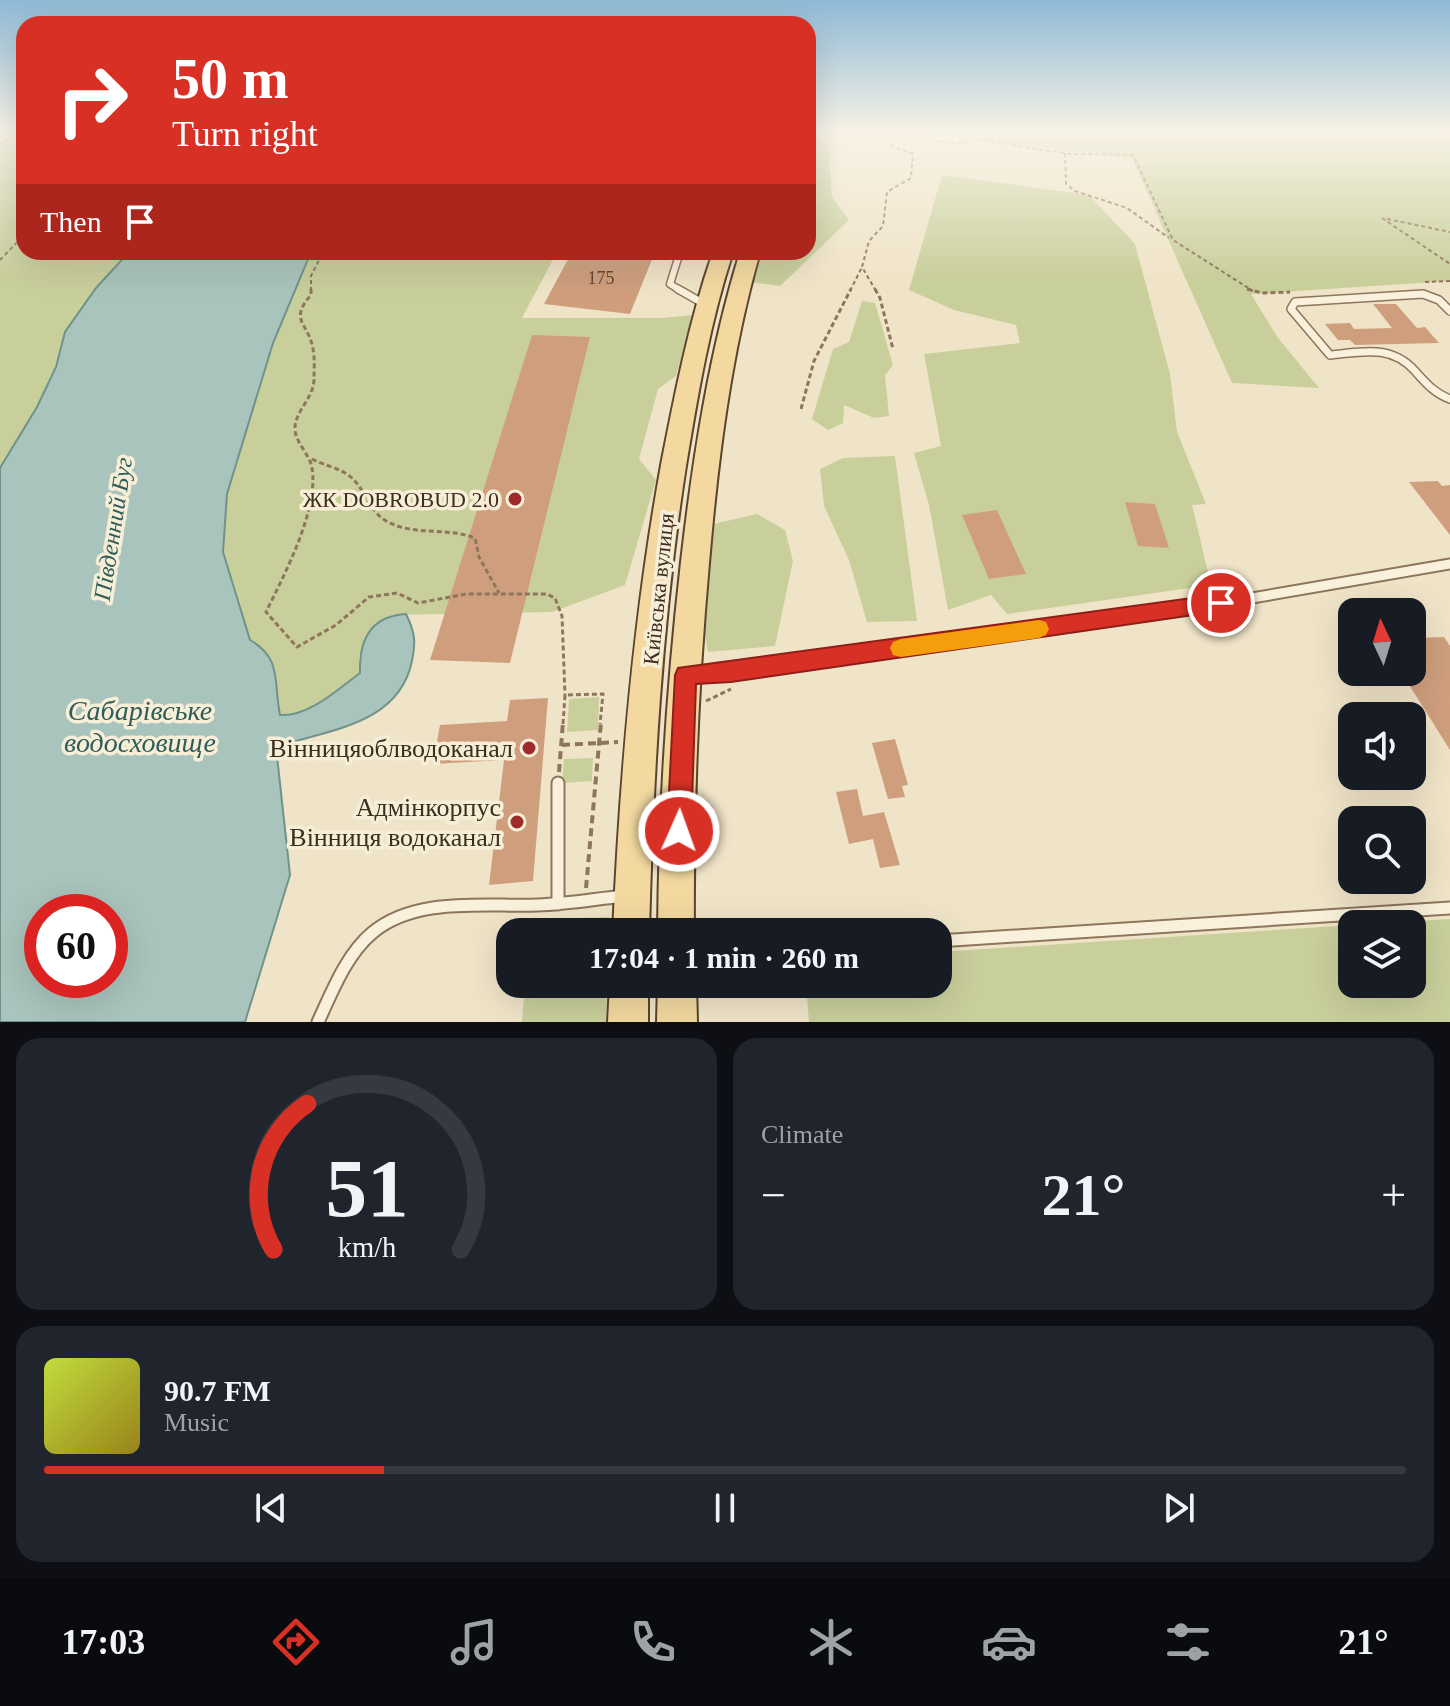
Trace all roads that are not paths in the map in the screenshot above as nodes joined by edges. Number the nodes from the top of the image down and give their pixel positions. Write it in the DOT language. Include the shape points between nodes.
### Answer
graph roads {
  1 [pos="678,260"];
  2 [pos="721,260"];
  3 [pos="748,260"];
  4 [pos="708,306"];
  5 [pos="1450,311"];
  6 [pos="686,399"];
  7 [pos="1450,399"];
  8 [pos="716,402"];
  9 [pos="660,559"];
  10 [pos="695,560"];
  11 [pos="1450,564"];
  12 [pos="686,675"];
  13 [pos="558,783"];
  14 [pos="632,896"];
  15 [pos="558,904"];
  16 [pos="1450,908"];
  17 [pos="631,918"];
  18 [pos="676,918"];
  19 [pos="952,940"];
  20 [pos="629,998"];
  21 [pos="677,998"];
  22 [pos="318,1022"];
  23 [pos="628,1022"];
  24 [pos="677,1022"];
  1 -- 4 [label="lane" via="670,284"];
  2 -- 4 [label="main road, Київська вулиця"];
  3 -- 8 [label="main road, Київська вулиця"];
  4 -- 6 [label="main road, Київська вулиця"];
  5 -- 7 [label="lane" via="1423,294 1295,302 1291,309 1330,355 1399,356 1432,392"];
  6 -- 8 [label="main road"];
  6 -- 9 [label="main road, Київська вулиця"];
  8 -- 10 [label="main road, Київська вулиця"];
  9 -- 10 [label="main road"];
  9 -- 14 [label="main road, Київська вулиця"];
  10 -- 12 [label="main road, Київська вулиця"];
  11 -- 12 [label="lane" via="1220,603"];
  12 -- 18 [label="main road, Київська вулиця"];
  13 -- 15 [label="lane"];
  14 -- 15 [label="lane"];
  14 -- 17 [label="main road, Київська вулиця"];
  15 -- 22 [label="lane" via="426,909 402,915 373,932 337,980"];
  16 -- 19 [label="lane"];
  20 -- 23 [label="main road"];
  21 -- 24 [label="main road"];
}
